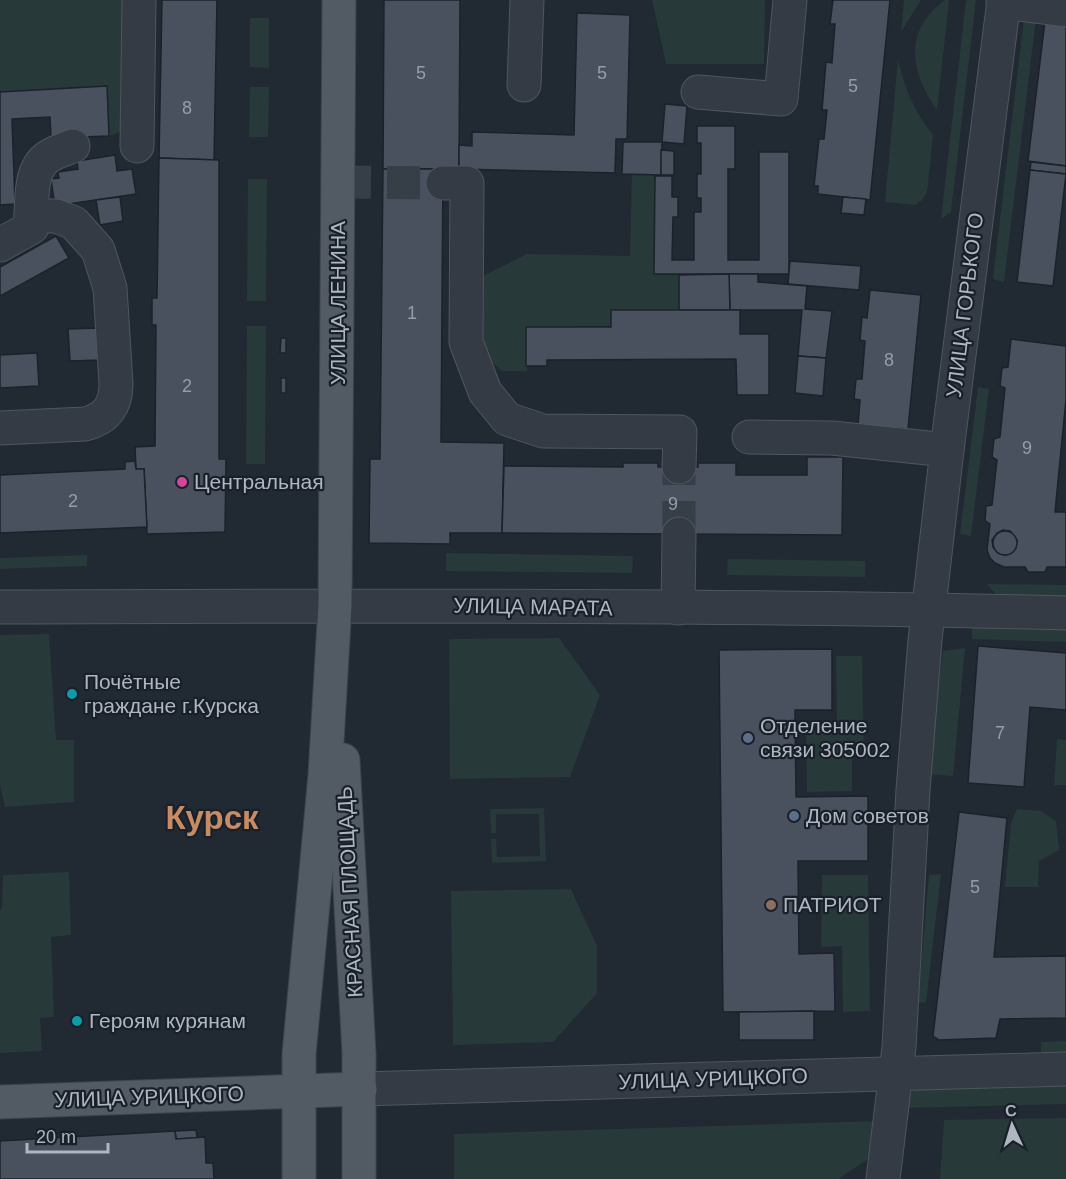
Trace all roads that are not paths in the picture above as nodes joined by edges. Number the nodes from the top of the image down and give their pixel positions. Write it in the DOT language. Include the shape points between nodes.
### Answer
graph roads {
  1 [pos="139,0"];
  2 [pos="339,0"];
  3 [pos="527,0"];
  4 [pos="790,0"];
  5 [pos="1003,1"];
  6 [pos="1066,10"];
  7 [pos="524,85"];
  8 [pos="698,92"];
  9 [pos="73,146"];
  10 [pos="137,146"];
  11 [pos="443,183"];
  12 [pos="31,216"];
  13 [pos="0,245"];
  14 [pos="0,428"];
  15 [pos="749,437"];
  16 [pos="946,450"];
  17 [pos="679,467"];
  18 [pos="679,534"];
  19 [pos="335,605"];
  20 [pos="0,607"];
  21 [pos="678,608"];
  22 [pos="928,610"];
  23 [pos="1066,613"];
  24 [pos="1066,1069"];
  25 [pos="897,1074"];
  26 [pos="360,1089"];
  27 [pos="299,1091"];
  28 [pos="0,1102"];
  29 [pos="299,1179"];
  30 [pos="359,1179"];
  31 [pos="883,1179"];
  1 -- 10 [label="street"];
  2 -- 19 [label="main road, УЛИЦА ЛЕНИНА"];
  3 -- 7 [label="street"];
  4 -- 8 [label="street" via="781,99"];
  5 -- 6 [label="street"];
  5 -- 16 [label="street, УЛИЦА ГОРЬКОГО"];
  9 -- 12 [label="street" via="48,156 36,172"];
  11 -- 17 [label="street" via="467,183 466,342 484,392 507,419 543,431 680,432"];
  12 -- 13 [label="street" via="32,227"];
  12 -- 14 [label="street" via="56,216 74,223 98,250 110,288 116,396 105,415 96,421"];
  15 -- 16 [label="street" via="832,438"];
  16 -- 22 [label="street, УЛИЦА ГОРЬКОГО"];
  18 -- 21 [label="street"];
  19 -- 20 [label="street, УЛИЦА МАРАТА"];
  19 -- 21 [label="street, УЛИЦА МАРАТА"];
  19 -- 26 [label="main road, КРАСНАЯ ПЛОЩАДЬ"];
  19 -- 27 [label="main road"];
  21 -- 22 [label="street, УЛИЦА МАРАТА"];
  22 -- 23 [label="street, УЛИЦА МАРАТА"];
  22 -- 25 [label="street, УЛИЦА ГОРЬКОГО"];
  24 -- 25 [label="street, УЛИЦА УРИЦКОГО"];
  25 -- 26 [label="street, УЛИЦА УРИЦКОГО"];
  25 -- 31 [label="street, УЛИЦА ГОРЬКОГО"];
  26 -- 27 [label="main road, УЛИЦА УРИЦКОГО"];
  26 -- 30 [label="main road, КРАСНАЯ ПЛОЩАДЬ"];
  27 -- 28 [label="main road, УЛИЦА УРИЦКОГО"];
  27 -- 29 [label="main road"];
}
